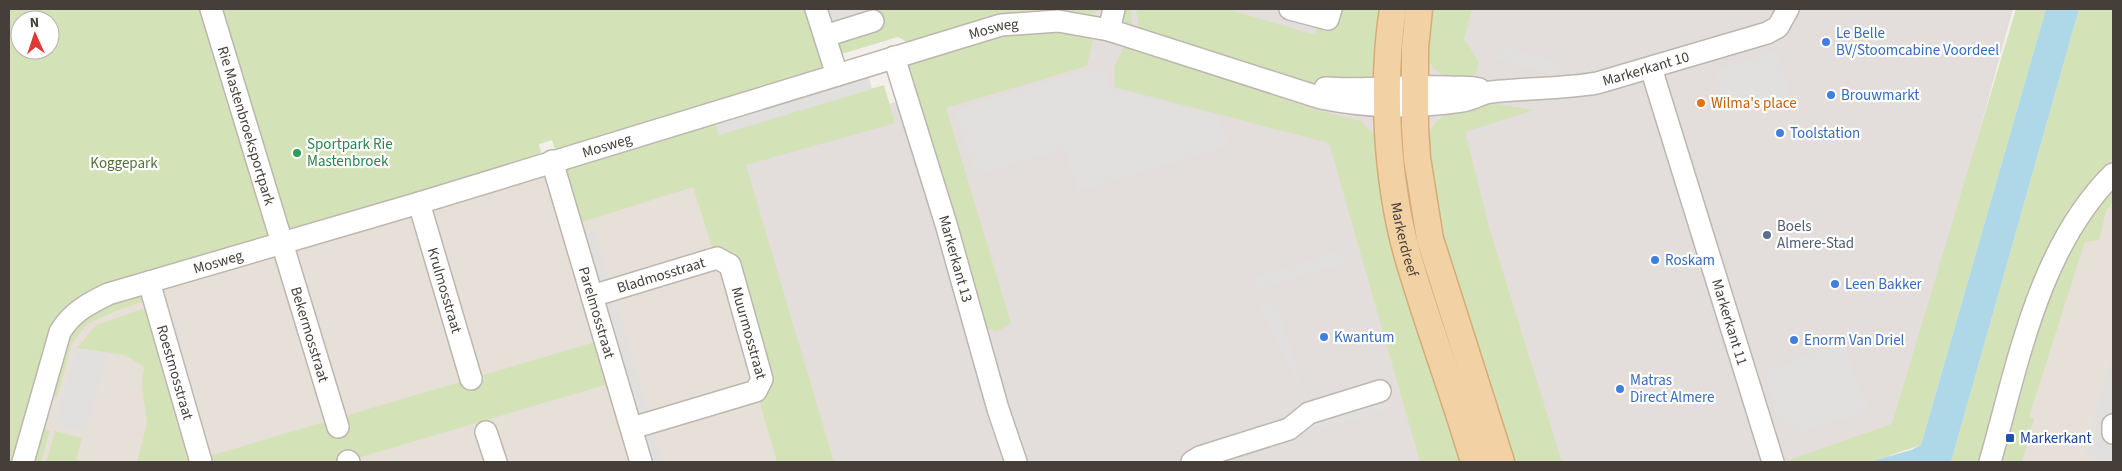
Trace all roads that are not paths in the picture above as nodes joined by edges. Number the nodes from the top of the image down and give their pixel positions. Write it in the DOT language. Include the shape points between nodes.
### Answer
graph roads {
  1 [pos="211,9"];
  2 [pos="816,9"];
  3 [pos="1114,9"];
  4 [pos="1290,9"];
  5 [pos="1330,9"];
  6 [pos="1393,9"];
  7 [pos="1419,9"];
  8 [pos="1788,9"];
  9 [pos="873,20"];
  10 [pos="1109,30"];
  11 [pos="825,36"];
  12 [pos="894,57"];
  13 [pos="1651,68"];
  14 [pos="836,75"];
  15 [pos="1401,97"];
  16 [pos="552,161"];
  17 [pos="2113,174"];
  18 [pos="419,203"];
  19 [pos="281,243"];
  20 [pos="730,265"];
  21 [pos="149,282"];
  22 [pos="592,296"];
  23 [pos="471,379"];
  24 [pos="1380,391"];
  25 [pos="2113,425"];
  26 [pos="338,427"];
  27 [pos="632,428"];
  28 [pos="486,432"];
  29 [pos="2113,433"];
  30 [pos="23,462"];
  31 [pos="201,462"];
  32 [pos="496,462"];
  33 [pos="641,462"];
  34 [pos="1016,462"];
  35 [pos="1192,462"];
  36 [pos="1474,462"];
  37 [pos="1501,462"];
  38 [pos="1773,462"];
  39 [pos="1990,462"];
  1 -- 19 [label="street, Rie Mastenbroeksportpark"];
  2 -- 11 [label="street"];
  3 -- 10 [label="street"];
  4 -- 5 [label="street" via="1328,19"];
  6 -- 15 [label="main road, Markerdreef" via="1389,35"];
  7 -- 15 [label="main road, Markerdreef" via="1415,48"];
  8 -- 13 [label="street, Markerkant 10" via="1778,27 1767,33"];
  9 -- 11 [label="street"];
  10 -- 12 [label="street, Mosweg" via="1058,20 1001,26"];
  10 -- 15 [label="street, Mosweg" via="1295,90 1353,105"];
  11 -- 14 [label="street"];
  12 -- 14 [label="street, Mosweg"];
  12 -- 34 [label="street, Markerkant 13"];
  13 -- 15 [label="street, Markerkant 10" via="1598,83 1488,92 1465,101"];
  13 -- 38 [label="street, Markerkant 11"];
  14 -- 16 [label="street, Mosweg"];
  15 -- 36 [label="main road, Markerdreef" via="1391,172 1408,255"];
  15 -- 37 [label="main road, Markerdreef" via="1417,158 1430,239"];
  16 -- 18 [label="street, Mosweg"];
  16 -- 22 [label="street, Parelmosstraat"];
  17 -- 39 [label="street" via="2071,228 2048,271 2010,387"];
  18 -- 19 [label="street, Mosweg"];
  18 -- 23 [label="street, Krulmosstraat"];
  19 -- 21 [label="street, Mosweg"];
  19 -- 26 [label="street, Bekermosstraat"];
  20 -- 22 [label="street, Bladmosstraat" via="717,258"];
  20 -- 27 [label="street, Muurmosstraat" via="762,379 756,391"];
  21 -- 30 [label="street, Mosweg" via="102,297 78,310 68,320 60,332"];
  21 -- 31 [label="street, Roestmosstraat"];
  22 -- 27 [label="street, Parelmosstraat"];
  24 -- 35 [label="street" via="1309,413 1289,429"];
  25 -- 29 [label="street"];
  27 -- 33 [label="street, Parelmosstraat"];
  28 -- 32 [label="street"];
}
